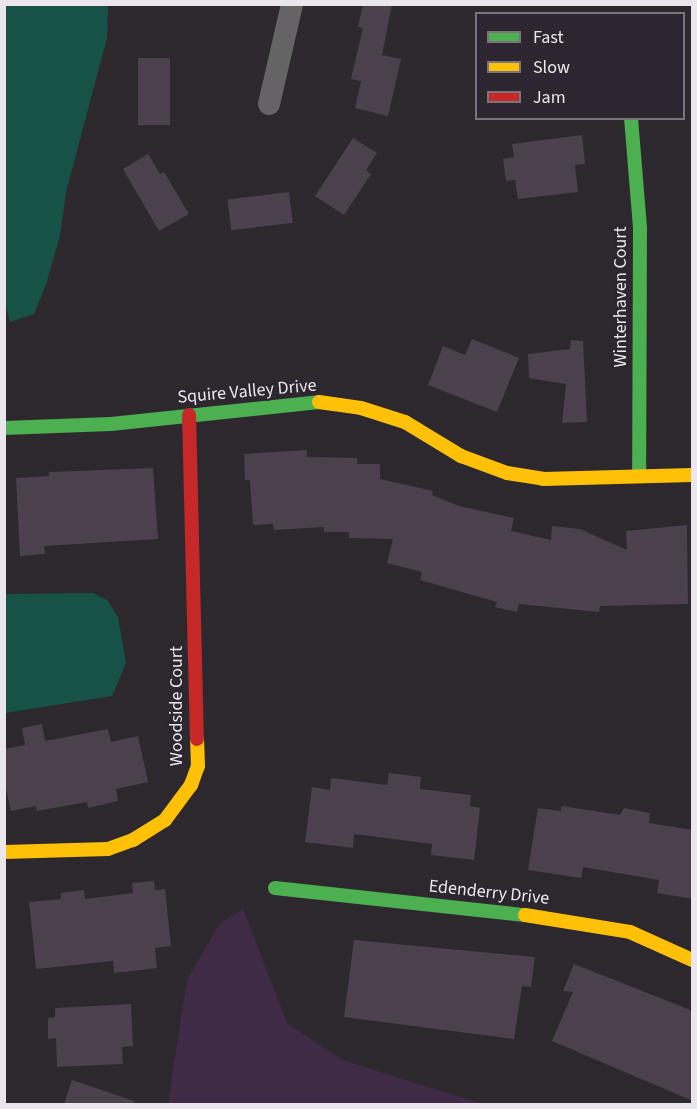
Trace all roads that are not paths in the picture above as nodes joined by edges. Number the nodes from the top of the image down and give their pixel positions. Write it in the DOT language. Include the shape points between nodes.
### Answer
graph roads {
  1 [pos="292,4"];
  2 [pos="268,104"];
  3 [pos="631,120"];
  4 [pos="189,415"];
  5 [pos="4,428"];
  6 [pos="639,475"];
  7 [pos="693,475"];
  8 [pos="4,852"];
  9 [pos="275,888"];
  10 [pos="693,960"];
  1 -- 2 [label="street"];
  3 -- 6 [label="street, Winterhaven Court" via="640,228"];
  4 -- 5 [label="street, Squire Valley Drive" via="111,424"];
  4 -- 6 [label="street, Squire Valley Drive" via="319,402 405,422 461,456 507,473 543,479"];
  4 -- 8 [label="street, Woodside Court" via="198,725 198,766 191,785 165,820 108,849"];
  6 -- 7 [label="street, Squire Valley Drive"];
  9 -- 10 [label="street, Edenderry Drive" via="574,920 630,932"];
}
